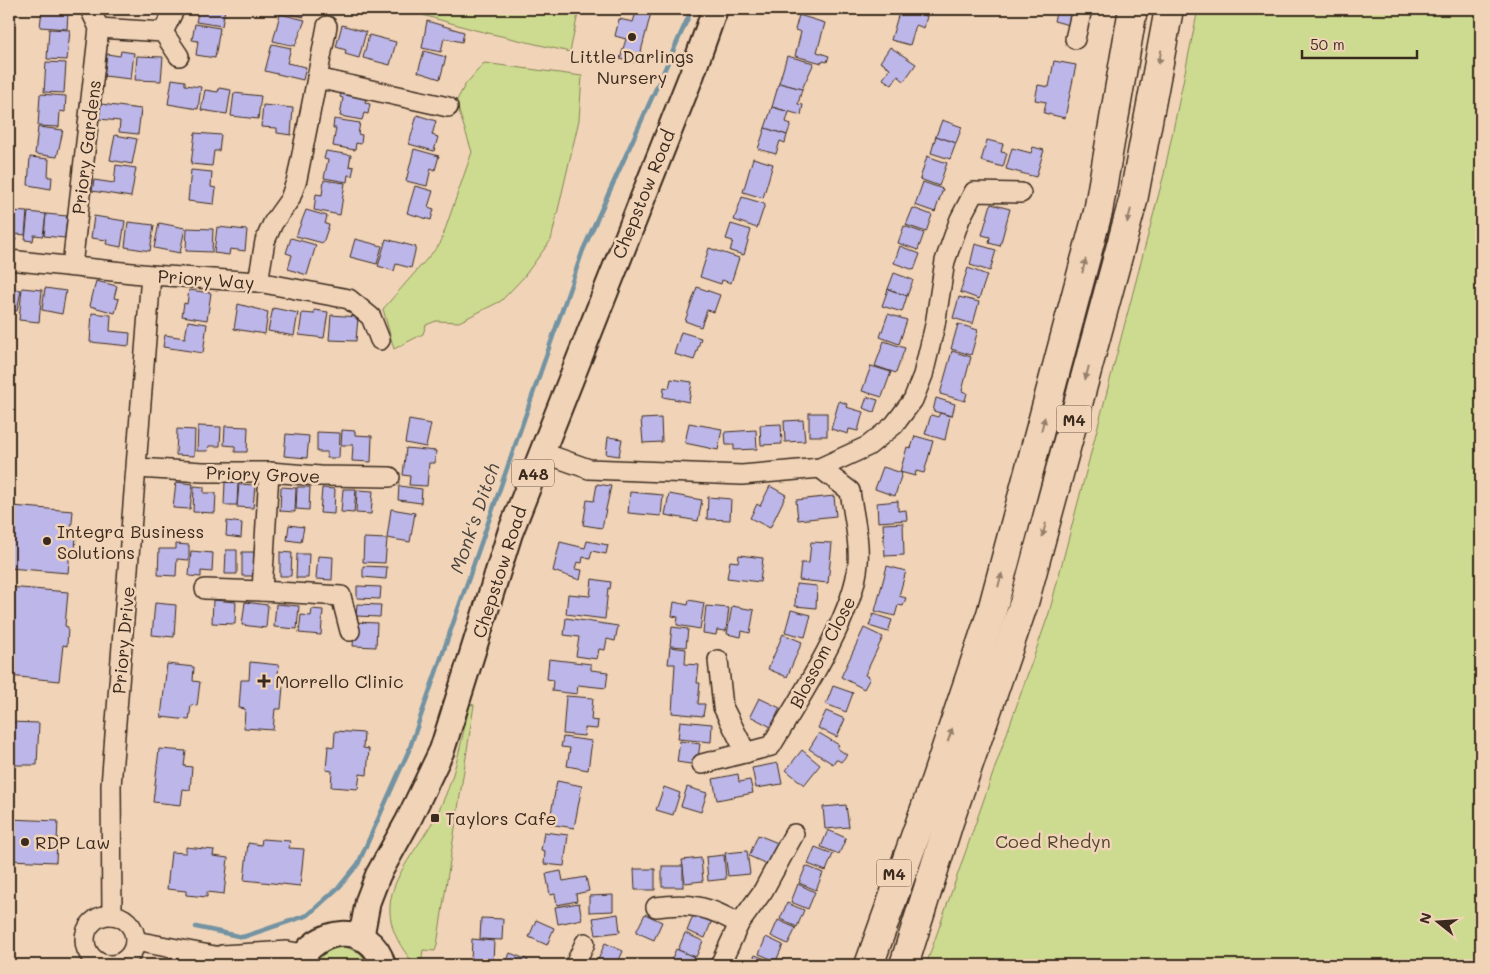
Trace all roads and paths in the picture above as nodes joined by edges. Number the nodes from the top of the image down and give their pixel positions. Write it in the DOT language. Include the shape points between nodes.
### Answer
graph roads {
  1 [pos="90,9"];
  2 [pos="715,9"];
  3 [pos="1082,9"];
  4 [pos="1133,9"];
  5 [pos="1169,9"];
  6 [pos="174,10"];
  7 [pos="327,26"];
  8 [pos="99,28"];
  9 [pos="163,32"];
  10 [pos="1075,39"];
  11 [pos="179,56"];
  12 [pos="317,78"];
  13 [pos="448,107"];
  14 [pos="1021,192"];
  15 [pos="9,260"];
  16 [pos="72,266"];
  17 [pos="152,275"];
  18 [pos="258,282"];
  19 [pos="380,340"];
  20 [pos="541,452"];
  21 [pos="137,468"];
  22 [pos="820,468"];
  23 [pos="269,472"];
  24 [pos="390,477"];
  25 [pos="205,589"];
  26 [pos="262,591"];
  27 [pos="350,631"];
  28 [pos="718,660"];
  29 [pos="746,753"];
  30 [pos="702,764"];
  31 [pos="935,781"];
  32 [pos="949,822"];
  33 [pos="794,834"];
  34 [pos="656,907"];
  35 [pos="112,915"];
  36 [pos="739,924"];
  37 [pos="361,938"];
  38 [pos="135,941"];
  39 [pos="585,943"];
  40 [pos="216,956"];
  41 [pos="300,960"];
  42 [pos="384,964"];
  43 [pos="240,965"];
  44 [pos="574,965"];
  45 [pos="720,965"];
  46 [pos="852,965"];
  47 [pos="870,965"];
  48 [pos="892,965"];
  49 [pos="904,965"];
  1 -- 8 [label="street"];
  2 -- 20 [label="main road, Chepstow Road / A48"];
  3 -- 10 [label="street"];
  31 -- 4 [label="highway, M4, one-way" via="991,614 1091,240"];
  5 -- 32 [label="highway, M4, one-way" via="1128,220 1024,603"];
  6 -- 9 [label="street"];
  7 -- 12 [label="street"];
  8 -- 9 [label="street"];
  8 -- 16 [label="street, Priory Gardens"];
  9 -- 11 [label="street"];
  12 -- 13 [label="street"];
  12 -- 18 [label="street" via="297,179 290,199 266,241"];
  14 -- 22 [label="street" via="974,192 945,261 923,375 912,400 894,425 868,446"];
  15 -- 16 [label="street, Priory Way"];
  16 -- 17 [label="street, Priory Way"];
  17 -- 18 [label="street, Priory Way"];
  17 -- 21 [label="street, Priory Drive"];
  18 -- 19 [label="street, Priory Way" via="349,299 371,318"];
  20 -- 22 [label="street" via="588,469 742,475"];
  20 -- 37 [label="main road, Chepstow Road / A48" via="510,533 442,750 378,875 368,901"];
  21 -- 23 [label="street, Priory Grove"];
  21 -- 35 [label="street, Priory Drive" via="111,786"];
  22 -- 29 [label="street, Blossom Close" via="850,491 858,564 852,599 771,746"];
  23 -- 24 [label="street, Priory Grove"];
  23 -- 26 [label="street"];
  25 -- 26 [label="street"];
  26 -- 27 [label="street" via="341,596"];
  28 -- 29 [label="street" via="723,707"];
  29 -- 30 [label="street, Blossom Close"];
  31 -- 46 [label="highway, M4"];
  31 -- 47 [label="highway, M4"];
  32 -- 48 [label="highway, M4"];
  32 -- 49 [label="highway, M4"];
  33 -- 36 [label="street" via="763,891"];
  34 -- 36 [label="street" via="686,904 716,911"];
  35 -- 38 [label="street" via="126,921"];
  35 -- 38 [label="street" via="98,918 88,929 86,943 93,958 107,965 123,961 134,949"];
  36 -- 45 [label="street"];
  37 -- 41 [label="main road" via="335,934 317,941"];
  37 -- 42 [label="main road" via="377,952"];
  38 -- 40 [label="street"];
  39 -- 44 [label="street"];
  40 -- 41 [label="street" via="287,951"];
  40 -- 43 [label="street"];
}
